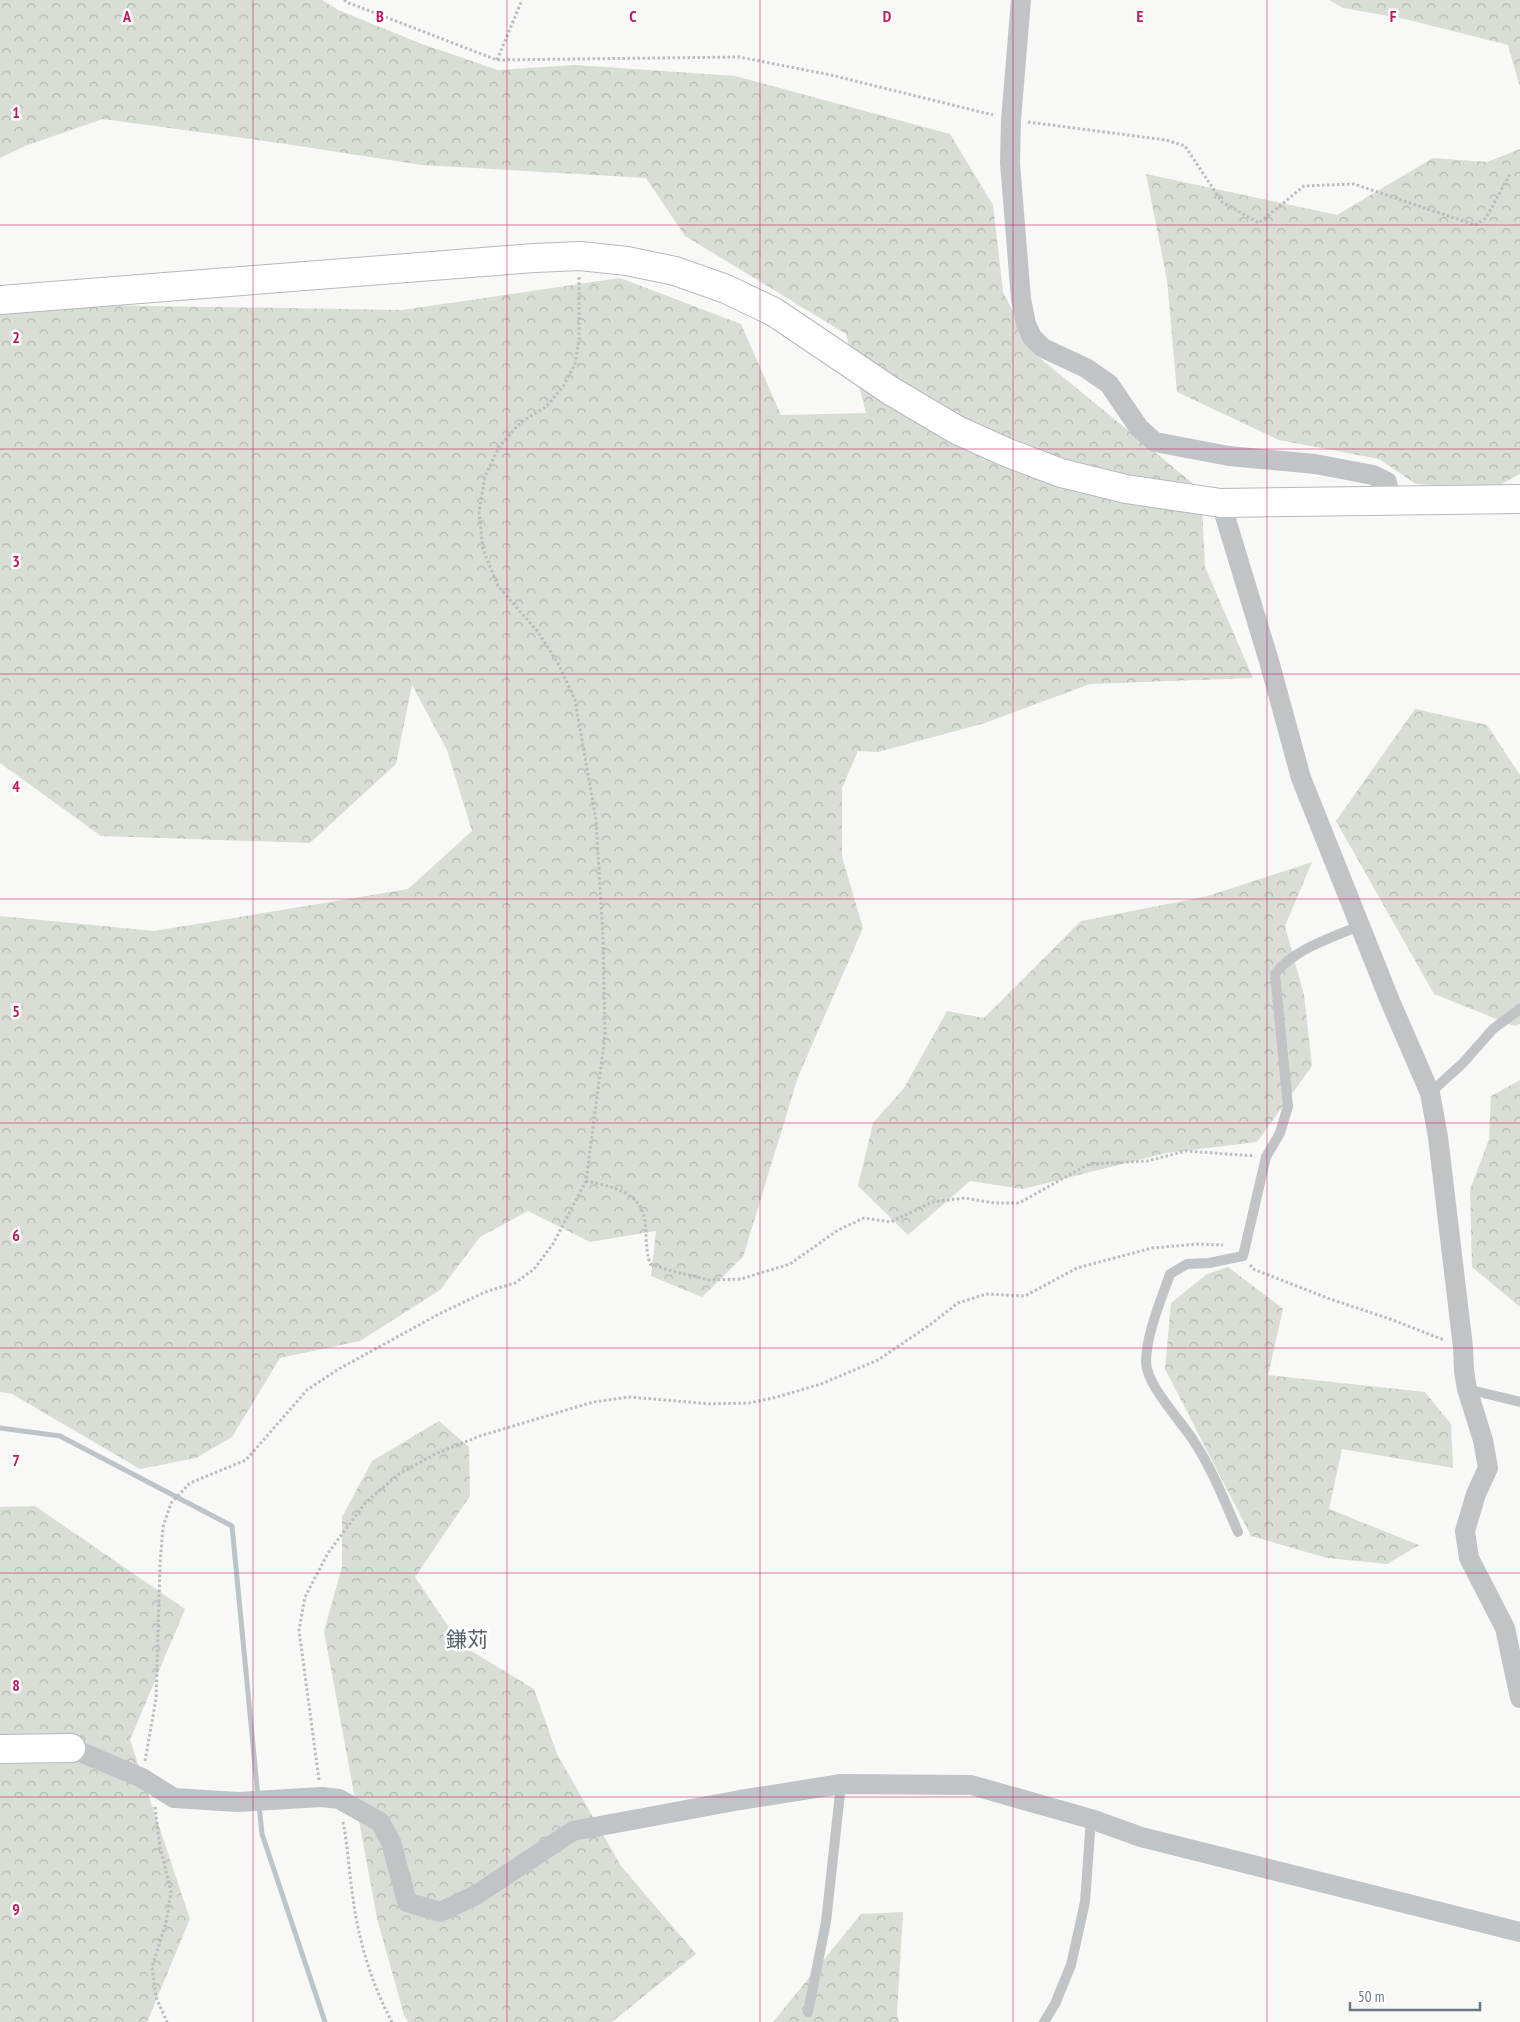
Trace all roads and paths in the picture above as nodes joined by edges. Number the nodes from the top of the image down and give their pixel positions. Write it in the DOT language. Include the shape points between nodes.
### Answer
graph roads {
  1 [pos="344,0"];
  2 [pos="522,0"];
  3 [pos="1021,0"];
  4 [pos="497,60"];
  5 [pos="1011,120"];
  6 [pos="1510,174"];
  7 [pos="580,256"];
  8 [pos="0,300"];
  9 [pos="1520,499"];
  10 [pos="1390,500"];
  11 [pos="1221,502"];
  12 [pos="1361,925"];
  13 [pos="1520,1009"];
  14 [pos="1430,1093"];
  15 [pos="1266,1157"];
  16 [pos="586,1181"];
  17 [pos="1242,1256"];
  18 [pos="1463,1347"];
  19 [pos="1467,1389"];
  20 [pos="1520,1402"];
  21 [pos="1238,1532"];
  22 [pos="1520,1698"];
  23 [pos="71,1748"];
  24 [pos="0,1749"];
  25 [pos="142,1778"];
  26 [pos="841,1784"];
  27 [pos="330,1798"];
  28 [pos="1091,1819"];
  29 [pos="1520,1932"];
  30 [pos="808,2012"];
  31 [pos="167,2022"];
  32 [pos="392,2022"];
  33 [pos="1044,2022"];
  1 -- 4 [label="path"];
  2 -- 4 [label="path"];
  3 -- 5 [label="street"];
  4 -- 5 [label="path" via="739,57 831,75"];
  5 -- 6 [label="path" via="1166,140 1185,146 1222,202 1259,223 1304,186 1354,184 1475,225 1486,218"];
  5 -- 10 [label="street" via="1010,162 1016,259 1026,324 1032,337 1043,348 1086,368 1109,384 1139,428 1155,442 1229,456 1314,464 1373,475 1387,482"];
  7 -- 8 [label="street"];
  7 -- 11 [label="street" via="675,271 726,289 774,312 891,391 957,430 1008,453 1062,473 1126,489"];
  7 -- 16 [label="path" via="576,364 547,406 520,423 500,447 485,476 479,512 483,549 498,586 538,632 559,665 575,700 596,820 605,1036"];
  9 -- 10 [label="street"];
  10 -- 11 [label="street"];
  11 -- 12 [label="street" via="1300,778"];
  12 -- 14 [label="street"];
  12 -- 15 [label="lane" via="1303,951 1284,963 1275,974 1288,1106 1280,1133"];
  13 -- 14 [label="lane" via="1493,1029"];
  14 -- 18 [label="street"];
  15 -- 16 [label="path" via="1186,1151 1147,1161 1090,1164 1019,1203 965,1198 932,1202 891,1222 864,1218 838,1230 790,1264 741,1279 709,1280 650,1264 645,1219 636,1202 614,1187"];
  15 -- 17 [label="lane"];
  16 -- 25 [label="path" via="553,1244 534,1269 515,1282 439,1314 337,1370 307,1390 246,1460 190,1483 171,1503 163,1527 160,1565 156,1699"];
  17 -- 18 [label="path" via="1253,1269"];
  17 -- 21 [label="lane" via="1187,1264 1170,1274 1148,1342 1146,1364 1152,1381 1195,1442 1218,1484"];
  17 -- 27 [label="path" via="1223,1245 1152,1248 1077,1268 1024,1296 986,1294 958,1303 878,1360 821,1384 749,1403 711,1404 630,1397 593,1402 480,1436 435,1454 400,1474 366,1502 328,1553 305,1597 299,1630"];
  18 -- 19 [label="street"];
  19 -- 20 [label="lane"];
  19 -- 22 [label="street" via="1488,1468 1476,1494 1466,1531 1469,1558 1505,1628"];
  23 -- 24 [label="street"];
  23 -- 25 [label="street"];
  25 -- 27 [label="street" via="174,1798 238,1802"];
  25 -- 31 [label="path" via="155,1806 160,1847 171,1892 166,1923 152,1967 156,1997"];
  26 -- 27 [label="street" via="572,1831 476,1895 440,1912 407,1902 391,1842 380,1822"];
  26 -- 28 [label="street" via="971,1785"];
  26 -- 30 [label="lane" via="826,1922"];
  27 -- 32 [label="path" via="348,1848 360,1932 371,1971"];
  28 -- 29 [label="street" via="1141,1837"];
  28 -- 33 [label="lane" via="1085,1902 1071,1965"];
}
